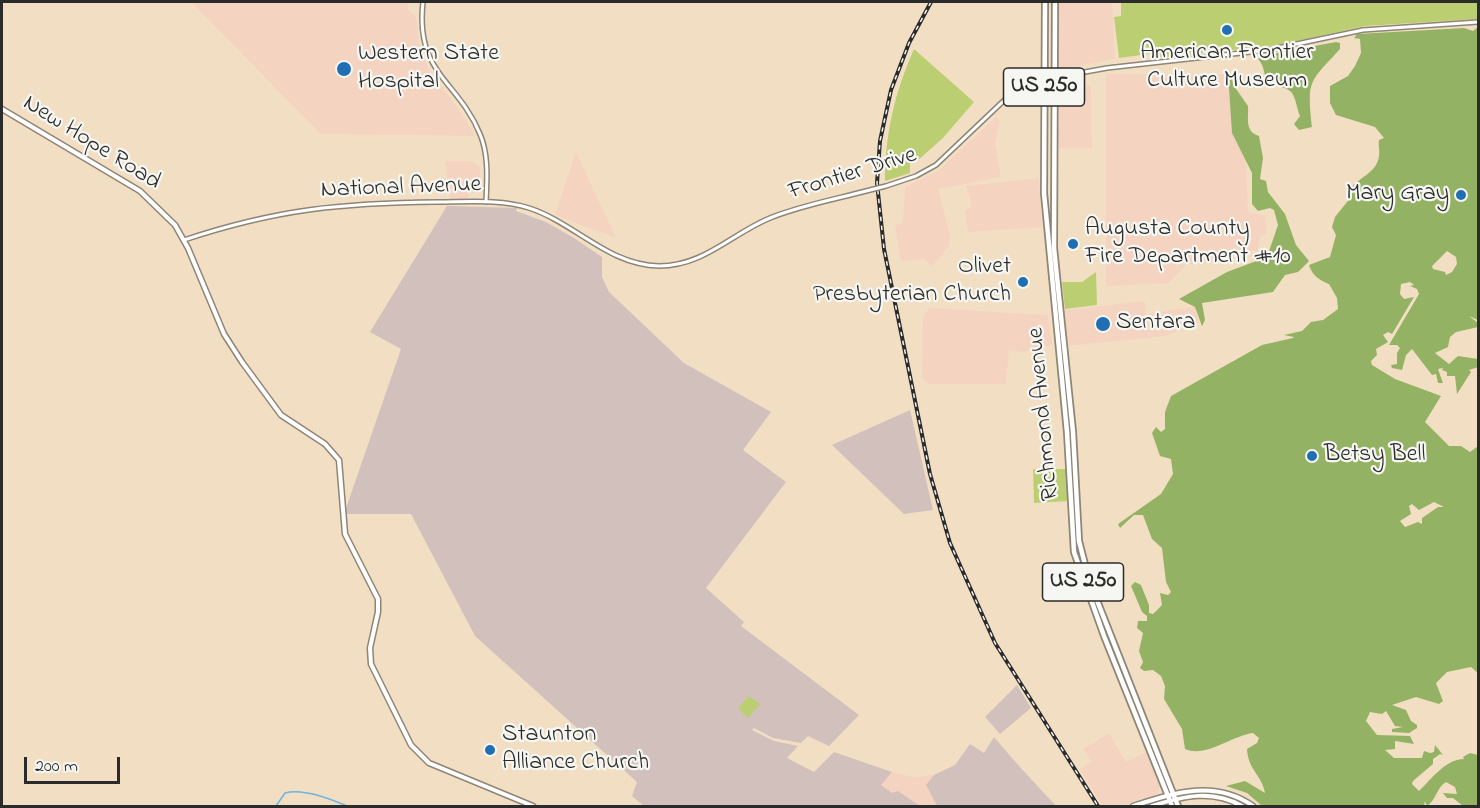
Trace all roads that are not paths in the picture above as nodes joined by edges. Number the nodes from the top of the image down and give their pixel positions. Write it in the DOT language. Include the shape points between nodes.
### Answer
graph roads {
  1 [pos="423,2"];
  2 [pos="1045,2"];
  3 [pos="1054,2"];
  4 [pos="1479,22"];
  5 [pos="1054,78"];
  6 [pos="1044,80"];
  7 [pos="2,109"];
  8 [pos="486,202"];
  9 [pos="184,240"];
  10 [pos="611,254"];
  11 [pos="1171,799"];
  12 [pos="533,807"];
  13 [pos="1132,807"];
  14 [pos="1152,807"];
  15 [pos="1178,807"];
  16 [pos="1242,807"];
  17 [pos="1253,807"];
  1 -- 8 [label="street" via="423,33 432,61 482,138"];
  2 -- 6 [label="main road, Richmond Avenue / US 250"];
  3 -- 5 [label="main road, Richmond Avenue / US 250"];
  4 -- 5 [label="street, Frontier Drive" via="1379,27 1278,49 1132,64"];
  5 -- 6 [label="street, Frontier Drive"];
  5 -- 11 [label="main road, Richmond Avenue / US 250" via="1054,248 1080,549"];
  6 -- 10 [label="street, Frontier Drive, bridge" via="1015,90 936,165 916,176 771,217 709,254 683,263 648,265"];
  6 -- 11 [label="main road, Richmond Avenue / US 250" via="1045,215 1067,432 1074,552"];
  7 -- 9 [label="main road, New Hope Road" via="140,191 173,222"];
  8 -- 9 [label="street, National Avenue" via="319,207 266,216"];
  8 -- 10 [label="street, National Avenue" via="515,204 544,213"];
  9 -- 12 [label="main road, New Hope Road" via="224,334 248,370 281,415 330,448 339,460 345,534 378,602 371,662 411,745 429,763"];
  11 -- 13 [label="main road"];
  11 -- 14 [label="main road"];
  11 -- 15 [label="main road, Richmond Avenue / US 250"];
  11 -- 16 [label="main road" via="1210,796"];
  11 -- 17 [label="main road" via="1216,790"];
}
